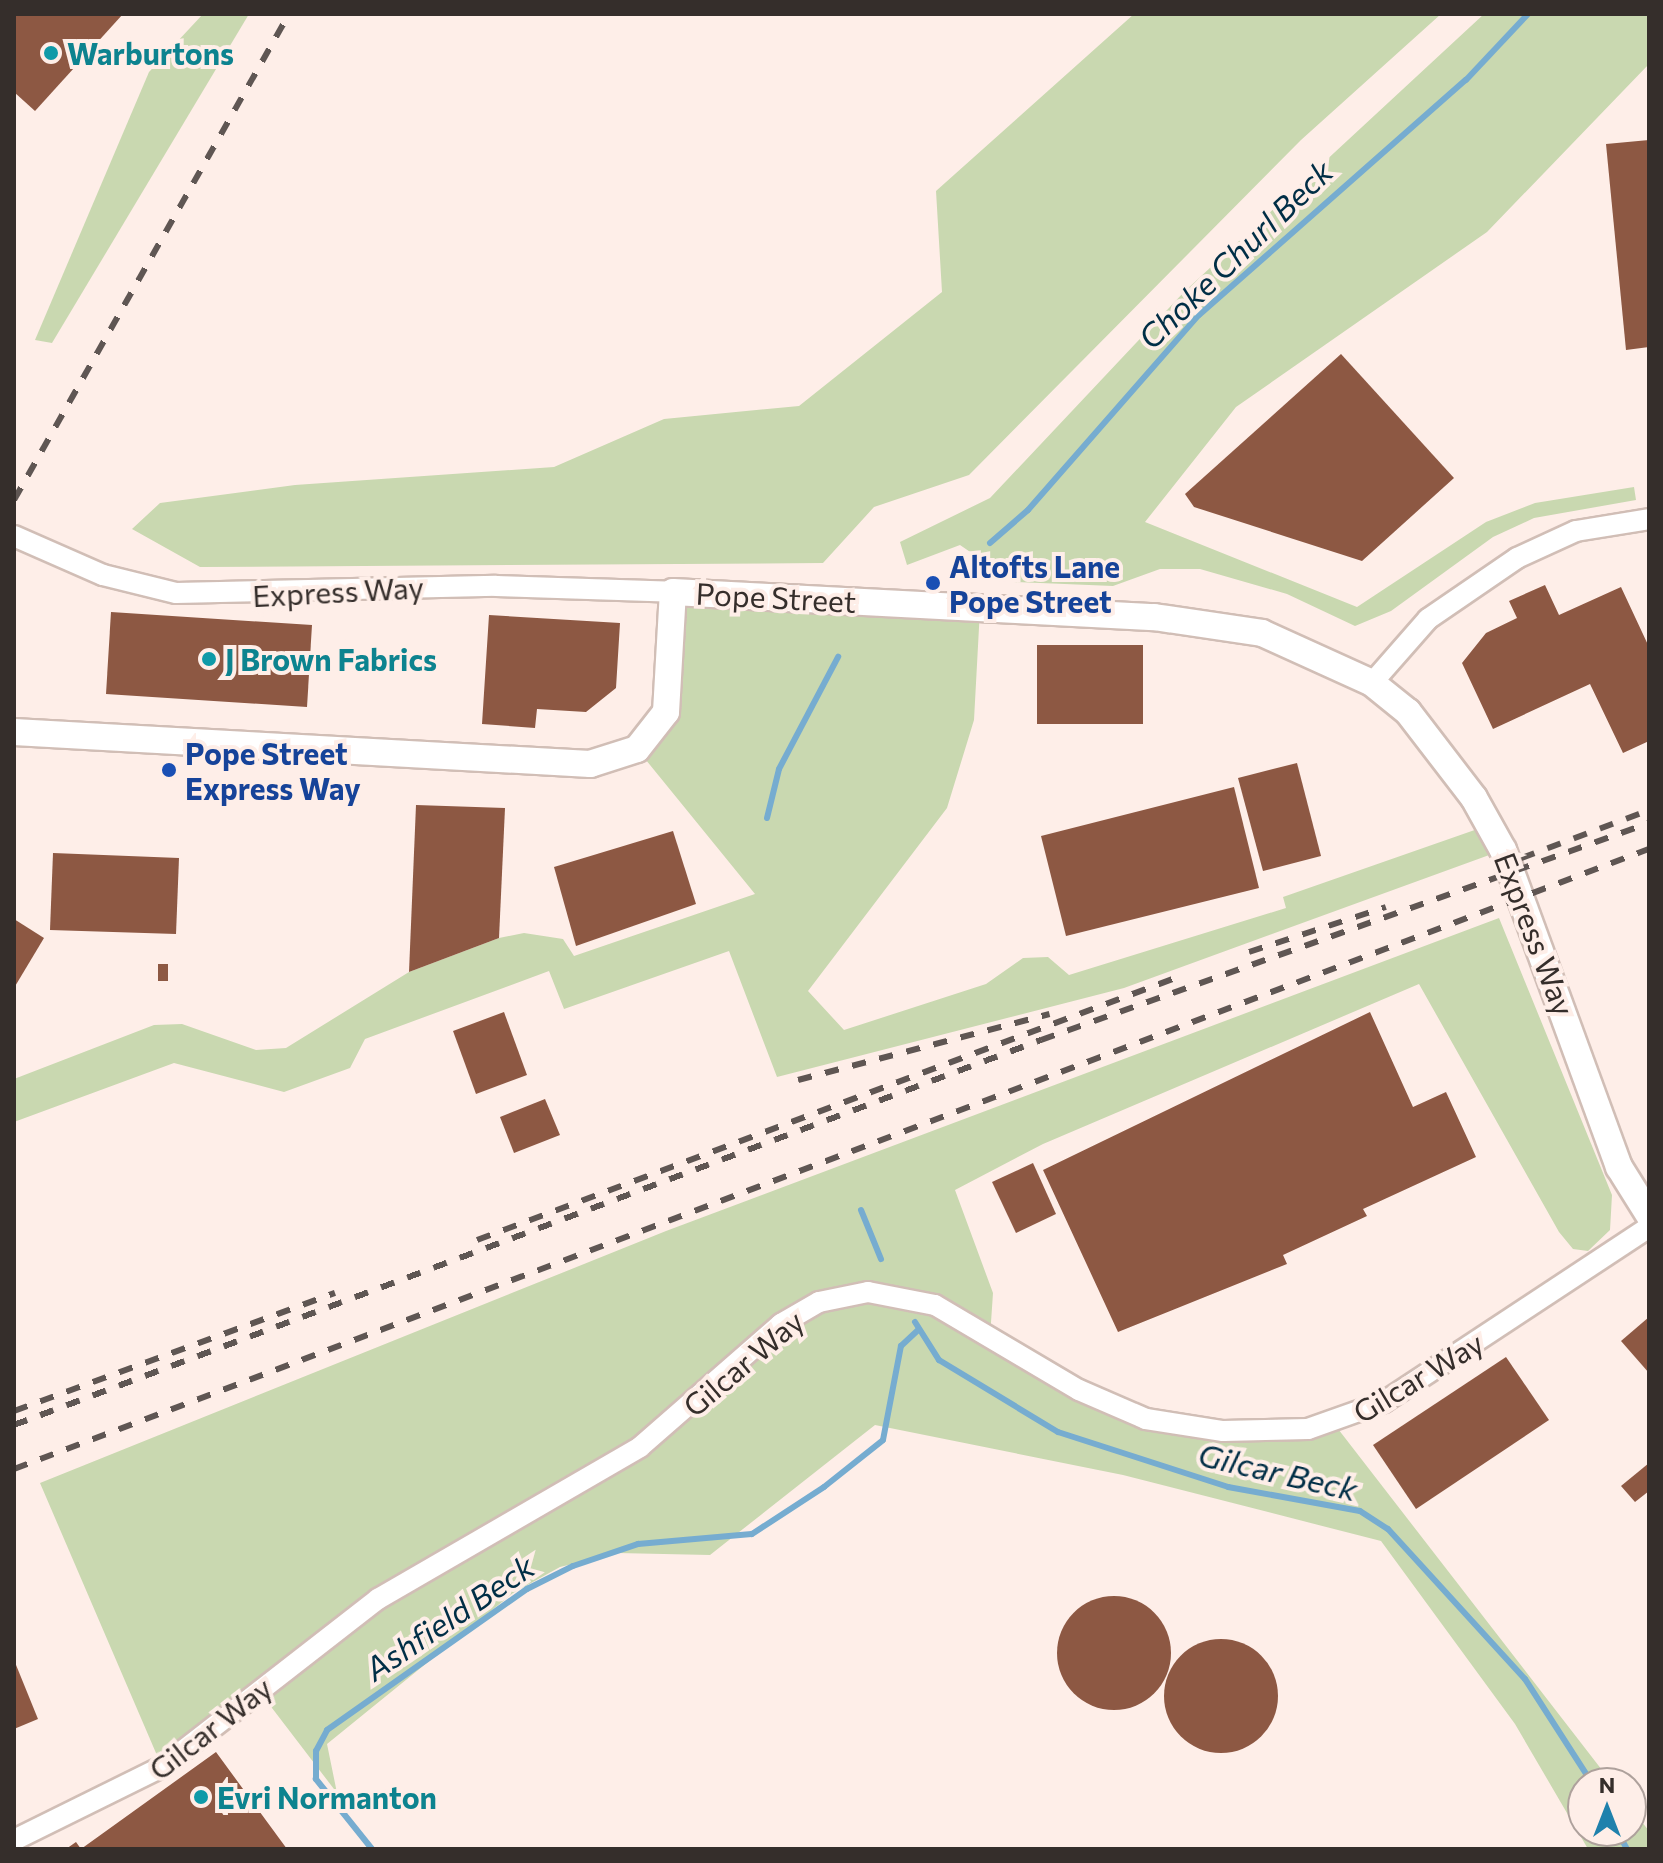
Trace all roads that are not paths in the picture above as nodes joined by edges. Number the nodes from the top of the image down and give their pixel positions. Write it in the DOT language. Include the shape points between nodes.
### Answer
graph roads {
  1 [pos="1649,519"];
  2 [pos="14,536"];
  3 [pos="673,592"];
  4 [pos="1372,683"];
  5 [pos="14,732"];
  6 [pos="1649,1215"];
  7 [pos="1649,1227"];
  8 [pos="14,1840"];
  1 -- 4 [label="street" via="1576,531 1517,558 1428,619"];
  2 -- 3 [label="street, Express Way" via="113,578 176,593 496,586"];
  3 -- 4 [label="street, Pope Street" via="1154,617 1262,633"];
  3 -- 5 [label="street, Pope Street" via="666,712 637,749 590,764"];
  4 -- 6 [label="street, Express Way" via="1439,747 1503,850 1619,1167"];
  7 -- 8 [label="street, Gilcar Way" via="1384,1402 1308,1429 1223,1431 1146,1419 1079,1390 935,1305 868,1292 819,1302 781,1324 640,1447 378,1599 162,1767"];
}
